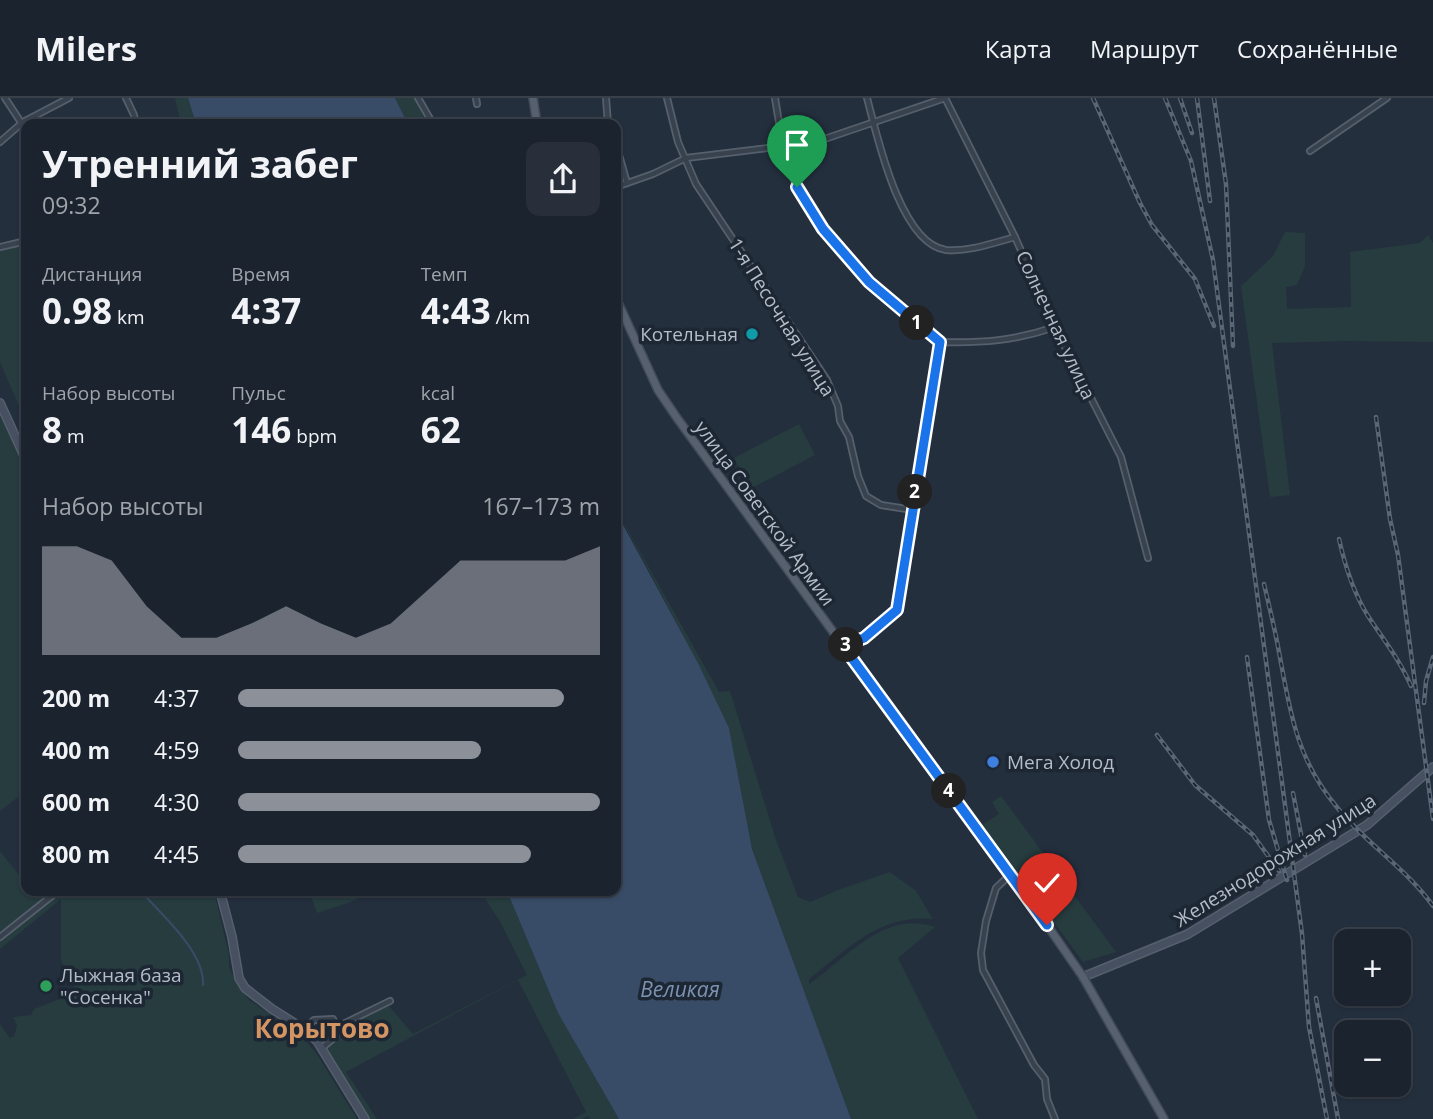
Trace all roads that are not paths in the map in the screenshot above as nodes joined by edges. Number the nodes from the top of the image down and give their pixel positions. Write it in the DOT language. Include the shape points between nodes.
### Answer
graph roads {
  1 [pos="5,98"];
  2 [pos="68,98"];
  3 [pos="126,98"];
  4 [pos="418,98"];
  5 [pos="533,98"];
  6 [pos="606,98"];
  7 [pos="667,98"];
  8 [pos="775,98"];
  9 [pos="867,98"];
  10 [pos="945,98"];
  11 [pos="1387,98"];
  12 [pos="21,119"];
  13 [pos="29,119"];
  14 [pos="135,119"];
  15 [pos="430,119"];
  16 [pos="536,119"];
  17 [pos="608,119"];
  18 [pos="874,123"];
  19 [pos="21,124"];
  20 [pos="0,142"];
  21 [pos="784,146"];
  22 [pos="1310,151"];
  23 [pos="686,158"];
  24 [pos="621,162"];
  25 [pos="627,183"];
  26 [pos="621,185"];
  27 [pos="1015,237"];
  28 [pos="21,242"];
  29 [pos="0,247"];
  30 [pos="621,309"];
  31 [pos="1055,327"];
  32 [pos="940,342"];
  33 [pos="0,403"];
  34 [pos="21,449"];
  35 [pos="913,510"];
  36 [pos="1148,558"];
  37 [pos="843,646"];
  38 [pos="1433,767"];
  39 [pos="1011,875"];
  40 [pos="52,896"];
  41 [pos="221,896"];
  42 [pos="0,937"];
  43 [pos="1083,978"];
  44 [pos="390,1001"];
  45 [pos="337,1027"];
  46 [pos="304,1028"];
  47 [pos="322,1048"];
  48 [pos="364,1118"];
  49 [pos="1055,1119"];
  50 [pos="1164,1119"];
  1 -- 12 [label="street"];
  2 -- 13 [label="street"];
  3 -- 14 [label="street"];
  4 -- 15 [label="street"];
  5 -- 16 [label="main road"];
  6 -- 17 [label="street"];
  7 -- 23 [label="street, 1-я Песочная улица"];
  8 -- 21 [label="street"];
  9 -- 18 [label="street"];
  10 -- 18 [label="street"];
  10 -- 27 [label="street, Солнечная улица"];
  11 -- 22 [label="street"];
  18 -- 21 [label="street" via="804,146"];
  18 -- 27 [label="street" via="895,195 928,242 944,250 971,249"];
  19 -- 20 [label="street"];
  21 -- 23 [label="street"];
  21 -- 32 [label="street" via="797,187 823,229 869,282"];
  23 -- 25 [label="street"];
  23 -- 35 [label="street, 1-я Песочная улица" via="696,184 827,380 866,496 881,505"];
  24 -- 25 [label="street"];
  25 -- 26 [label="street"];
  27 -- 31 [label="street, Солнечная улица"];
  28 -- 29 [label="street"];
  30 -- 37 [label="main road, улица Советской Армии" via="658,390"];
  31 -- 32 [label="street" via="983,344"];
  31 -- 36 [label="street, Солнечная улица" via="1121,457"];
  32 -- 35 [label="street"];
  33 -- 34 [label="street"];
  35 -- 37 [label="street" via="897,610 864,638"];
  37 -- 39 [label="main road, улица Советской Армии"];
  38 -- 43 [label="street, Железнодорожная улица" via="1367,825 1188,934"];
  39 -- 43 [label="main road, улица Советской Армии"];
  39 -- 49 [label="street" via="996,888 986,921 983,970 1045,1079"];
  40 -- 42 [label="street"];
  41 -- 46 [label="street" via="245,988"];
  43 -- 50 [label="main road, улица Советской Армии"];
  44 -- 45 [label="street"];
  45 -- 46 [label="street" via="333,1019 321,1018"];
  45 -- 47 [label="street" via="335,1037"];
  46 -- 47 [label="street"];
  47 -- 48 [label="street"];
}
